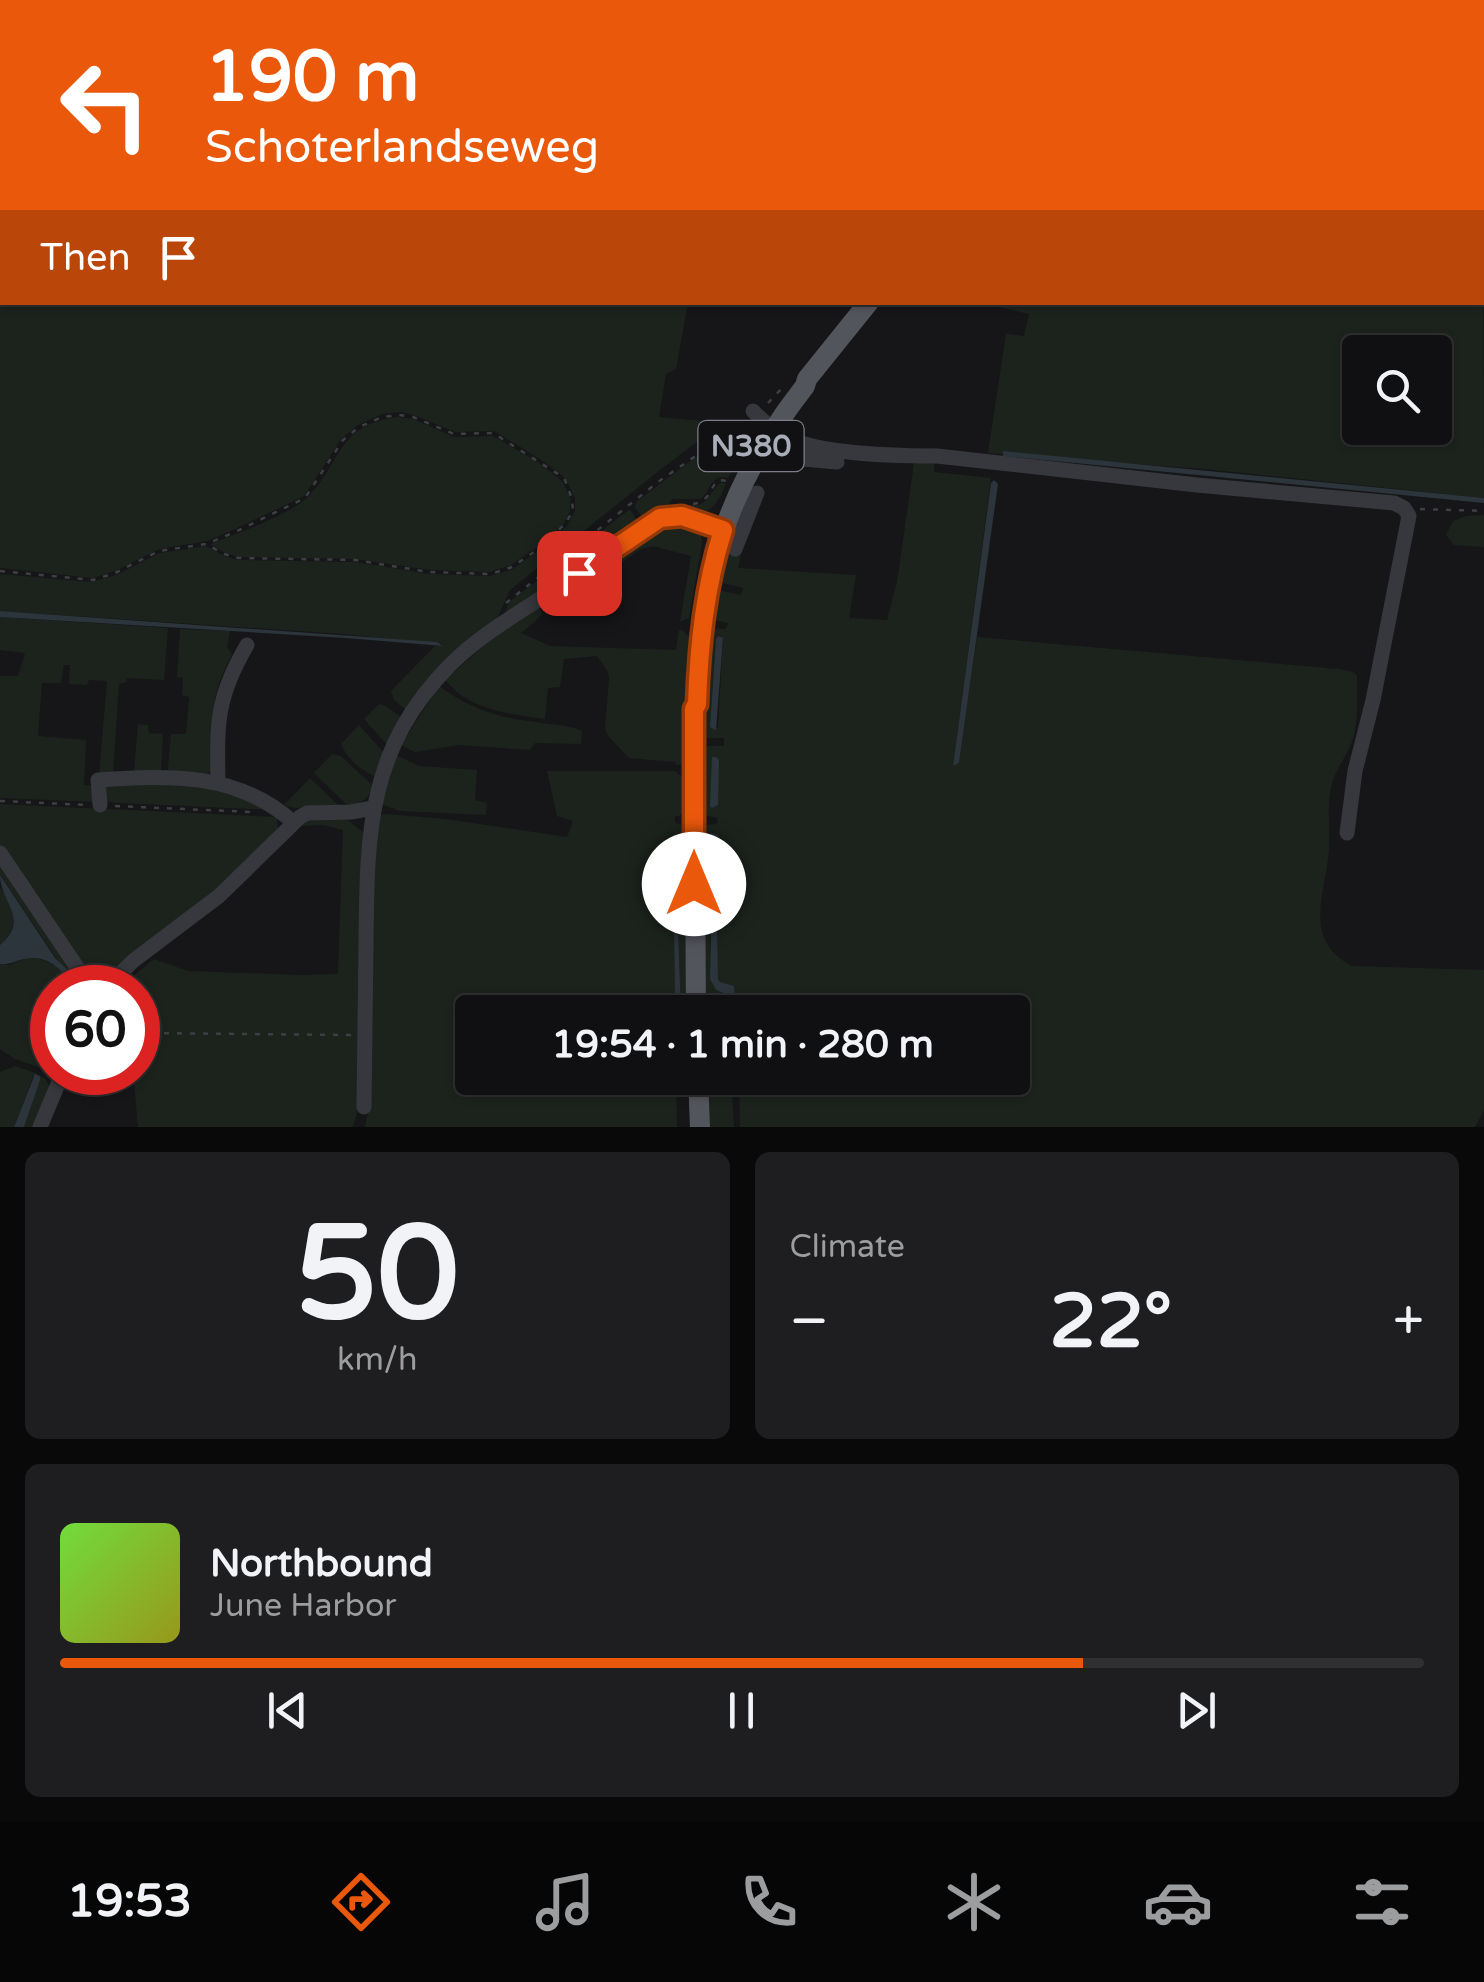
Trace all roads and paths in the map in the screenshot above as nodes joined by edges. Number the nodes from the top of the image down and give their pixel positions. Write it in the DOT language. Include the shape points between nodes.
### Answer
graph roads {
  1 [pos="867,305"];
  2 [pos="764,422"];
  3 [pos="757,446"];
  4 [pos="837,462"];
  5 [pos="743,496"];
  6 [pos="690,503"];
  7 [pos="1404,508"];
  8 [pos="1484,512"];
  9 [pos="636,513"];
  10 [pos="727,536"];
  11 [pos="206,544"];
  12 [pos="541,546"];
  13 [pos="553,564"];
  14 [pos="0,571"];
  15 [pos="505,622"];
  16 [pos="248,644"];
  17 [pos="218,784"];
  18 [pos="0,802"];
  19 [pos="100,805"];
  20 [pos="374,808"];
  21 [pos="288,817"];
  22 [pos="1347,833"];
  23 [pos="0,853"];
  24 [pos="75,965"];
  25 [pos="129,965"];
  26 [pos="696,995"];
  27 [pos="160,1033"];
  28 [pos="364,1036"];
  29 [pos="53,1095"];
  30 [pos="699,1095"];
  31 [pos="364,1107"];
  32 [pos="40,1127"];
  33 [pos="700,1127"];
  1 -- 2 [label="main road, N380" via="805,386"];
  2 -- 3 [label="main road, N380"];
  2 -- 7 [label="street" via="818,446"];
  3 -- 4 [label="street" via="780,456"];
  3 -- 5 [label="main road, N380"];
  3 -- 10 [label="main road, N380" via="731,483"];
  5 -- 6 [label="path" via="718,480 704,500"];
  5 -- 10 [label="main road, N380"];
  7 -- 8 [label="path"];
  7 -- 22 [label="street" via="1409,516"];
  9 -- 13 [label="path" via="630,504"];
  10 -- 15 [label="street" via="682,516 660,518"];
  10 -- 26 [label="main road, N380" via="713,563 694,709"];
  11 -- 12 [label="path" via="238,558 355,560 476,574 512,566"];
  11 -- 12 [label="path" via="305,498 343,440 359,426 399,414 454,434 494,433 565,480 573,511"];
  11 -- 14 [label="path" via="159,551 93,580"];
  12 -- 13 [label="path"];
  13 -- 15 [label="path" via="508,602"];
  15 -- 20 [label="street" via="453,662 423,697 388,758"];
  16 -- 17 [label="street" via="223,697"];
  17 -- 19 [label="street" via="166,776 98,780"];
  17 -- 21 [label="street" via="254,794"];
  18 -- 19 [label="path"];
  19 -- 21 [label="path"];
  20 -- 21 [label="street"];
  20 -- 28 [label="street" via="366,871"];
  21 -- 25 [label="street" via="218,896"];
  23 -- 24 [label="street"];
  27 -- 28 [label="path"];
  28 -- 31 [label="street"];
  29 -- 32 [label="street"];
  30 -- 33 [label="main road"];
}
